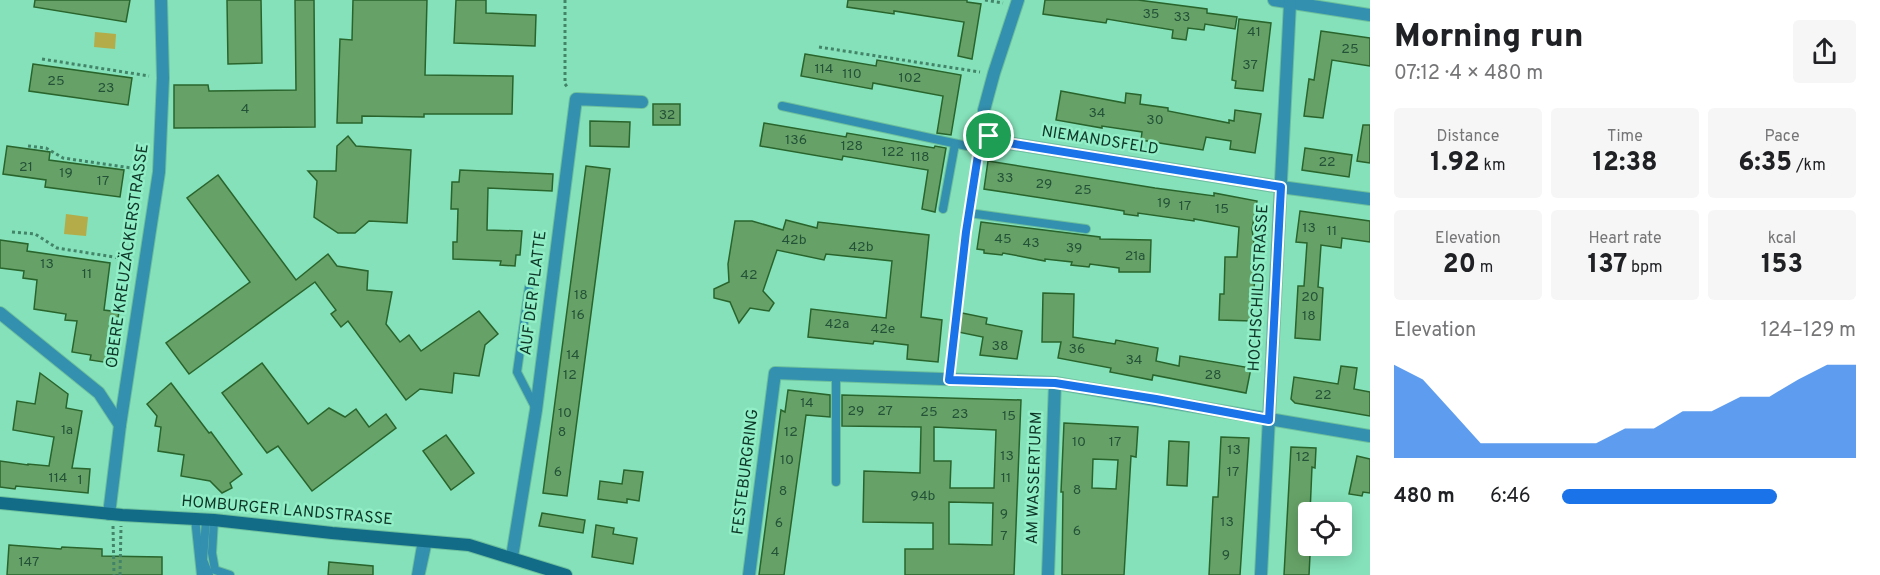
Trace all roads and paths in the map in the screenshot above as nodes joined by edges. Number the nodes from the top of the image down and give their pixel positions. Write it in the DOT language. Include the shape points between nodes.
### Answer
graph roads {
  1 [pos="161,0"];
  2 [pos="565,0"];
  3 [pos="985,0"];
  4 [pos="1274,0"];
  5 [pos="1017,3"];
  6 [pos="1290,3"];
  7 [pos="1370,15"];
  8 [pos="819,46"];
  9 [pos="42,59"];
  10 [pos="994,73"];
  11 [pos="163,78"];
  12 [pos="576,99"];
  13 [pos="642,102"];
  14 [pos="782,106"];
  15 [pos="989,136"];
  16 [pos="955,144"];
  17 [pos="28,146"];
  18 [pos="159,172"];
  19 [pos="1281,187"];
  20 [pos="1370,199"];
  21 [pos="943,209"];
  22 [pos="969,213"];
  23 [pos="1086,229"];
  24 [pos="12,232"];
  25 [pos="146,262"];
  26 [pos="529,287"];
  27 [pos="0,312"];
  28 [pos="836,375"];
  29 [pos="949,380"];
  30 [pos="1055,383"];
  31 [pos="536,410"];
  32 [pos="1269,420"];
  33 [pos="120,425"];
  34 [pos="1370,436"];
  35 [pos="836,482"];
  36 [pos="0,503"];
  37 [pos="115,515"];
  38 [pos="205,519"];
  39 [pos="425,540"];
  40 [pos="512,557"];
  41 [pos="114,575"];
  42 [pos="120,575"];
  43 [pos="201,575"];
  44 [pos="209,575"];
  45 [pos="230,575"];
  46 [pos="416,575"];
  47 [pos="421,575"];
  48 [pos="566,575"];
  49 [pos="749,575"];
  50 [pos="1048,575"];
  51 [pos="1262,575"];
  1 -- 11 [label="street, OBERE KREUZÄCKERSTRASSE"];
  2 -- 12 [label="path" via="565,84"];
  3 -- 5 [label="path"];
  4 -- 6 [label="street"];
  5 -- 10 [label="street"];
  6 -- 7 [label="street"];
  6 -- 19 [label="street, HOCHSCHILDSTRASSE"];
  8 -- 10 [label="path"];
  9 -- 11 [label="path"];
  10 -- 15 [label="street" via="984,110"];
  11 -- 18 [label="street, OBERE KREUZÄCKERSTRASSE"];
  12 -- 13 [label="street"];
  12 -- 31 [label="street, AUF DER PLATTE"];
  14 -- 16 [label="lane"];
  15 -- 16 [label="lane" via="967,146"];
  15 -- 19 [label="street, NIEMANDSFELD" via="996,141"];
  15 -- 22 [label="lane" via="978,155"];
  16 -- 21 [label="lane"];
  17 -- 18 [label="path" via="46,148 63,158"];
  18 -- 25 [label="street, OBERE KREUZÄCKERSTRASSE"];
  19 -- 20 [label="street, NIEMANDSFELD"];
  19 -- 32 [label="street, HOCHSCHILDSTRASSE"];
  22 -- 23 [label="lane"];
  22 -- 29 [label="path"];
  24 -- 25 [label="path" via="35,234 57,248"];
  25 -- 33 [label="street, OBERE KREUZÄCKERSTRASSE"];
  26 -- 31 [label="lane" via="517,372"];
  27 -- 33 [label="street" via="99,393"];
  28 -- 29 [label="street"];
  28 -- 35 [label="lane"];
  28 -- 49 [label="street, FESTEBURGRING" via="775,373"];
  29 -- 30 [label="street"];
  30 -- 32 [label="street"];
  30 -- 50 [label="street, AM WASSERTURM"];
  31 -- 40 [label="street, AUF DER PLATTE"];
  32 -- 34 [label="street"];
  32 -- 51 [label="street, HOCHSCHILDSTRASSE"];
  33 -- 37 [label="street, OBERE KREUZÄCKERSTRASSE"];
  36 -- 37 [label="street, HOMBURGER LANDSTRASSE"];
  37 -- 38 [label="street, HOMBURGER LANDSTRASSE"];
  37 -- 41 [label="path"];
  37 -- 42 [label="path"];
  38 -- 39 [label="street, HOMBURGER LANDSTRASSE"];
  38 -- 43 [label="lane"];
  38 -- 44 [label="lane" via="203,560"];
  38 -- 45 [label="lane" via="215,570"];
  39 -- 40 [label="street, HOMBURGER LANDSTRASSE" via="469,545"];
  39 -- 46 [label="lane"];
  39 -- 47 [label="lane"];
  40 -- 48 [label="street, HOMBURGER LANDSTRASSE"];
}
